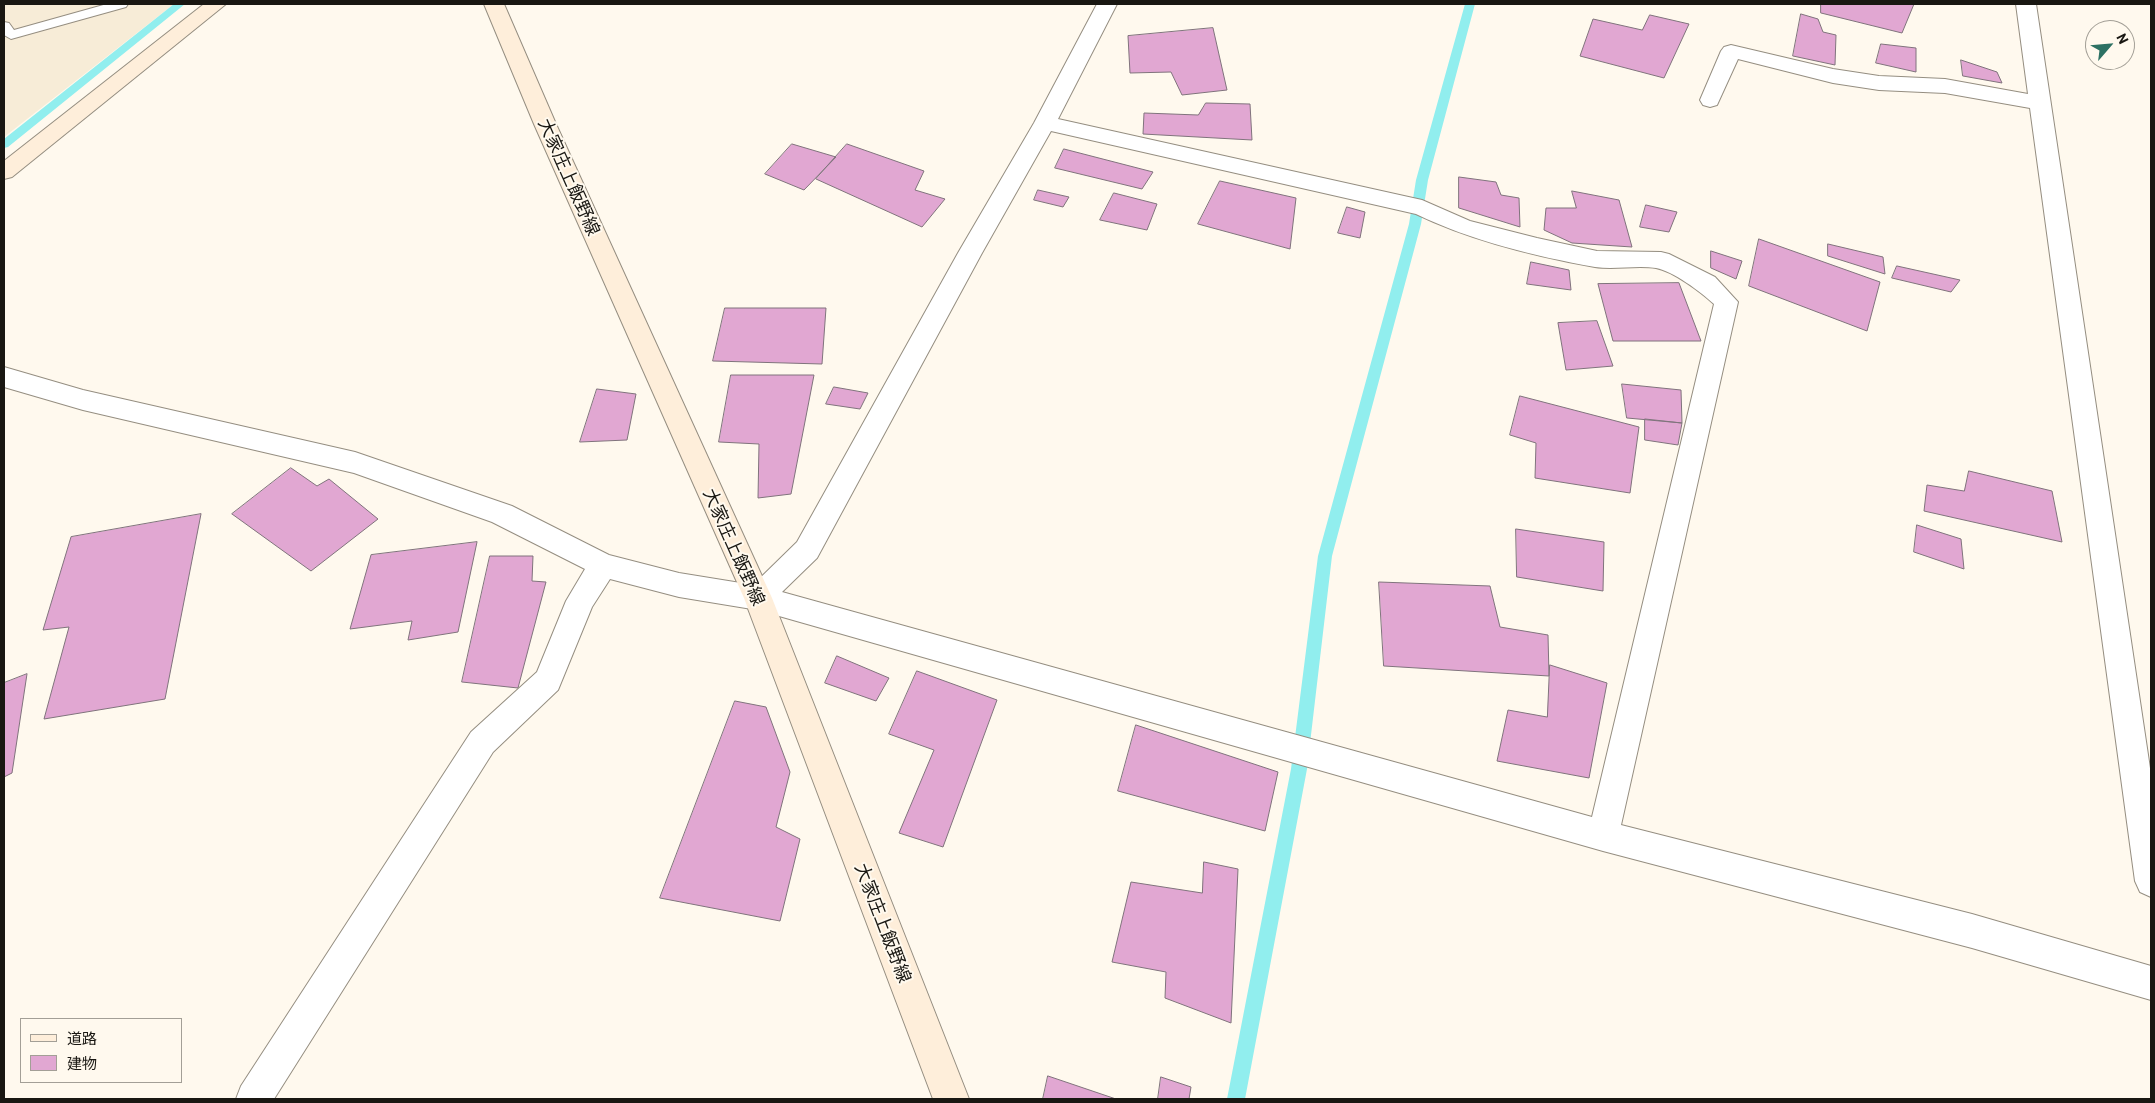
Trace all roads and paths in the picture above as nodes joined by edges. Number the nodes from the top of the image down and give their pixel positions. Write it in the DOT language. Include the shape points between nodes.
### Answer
graph roads {
  1 [pos="121,4"];
  2 [pos="216,4"];
  3 [pos="494,4"];
  4 [pos="1107,4"];
  5 [pos="2026,4"];
  6 [pos="4,26"];
  7 [pos="1710,100"];
  8 [pos="2040,103"];
  9 [pos="1045,123"];
  10 [pos="4,172"];
  11 [pos="4,377"];
  12 [pos="603,565"];
  13 [pos="758,598"];
  14 [pos="1603,836"];
  15 [pos="2151,882"];
  16 [pos="2151,983"];
  17 [pos="254,1099"];
  18 [pos="951,1099"];
  1 -- 6 [label="lane" via="11,35"];
  2 -- 10 [label="main road"];
  3 -- 13 [label="main road, 大家庄上飯野線"];
  4 -- 9 [label="street"];
  5 -- 8 [label="street"];
  7 -- 8 [label="street" via="1731,51 1833,76 1879,83 1945,86"];
  8 -- 15 [label="street"];
  9 -- 13 [label="street" via="970,252 807,550"];
  9 -- 14 [label="street" via="1422,208 1463,227 1537,246 1597,259 1661,260 1707,283 1726,302"];
  11 -- 12 [label="street" via="83,400 355,463 502,514"];
  12 -- 13 [label="street" via="679,585"];
  12 -- 17 [label="street" via="580,601 548,681 482,742"];
  13 -- 14 [label="street"];
  13 -- 18 [label="main road, 大家庄上飯野線"];
  14 -- 16 [label="street" via="1972,932"];
}
